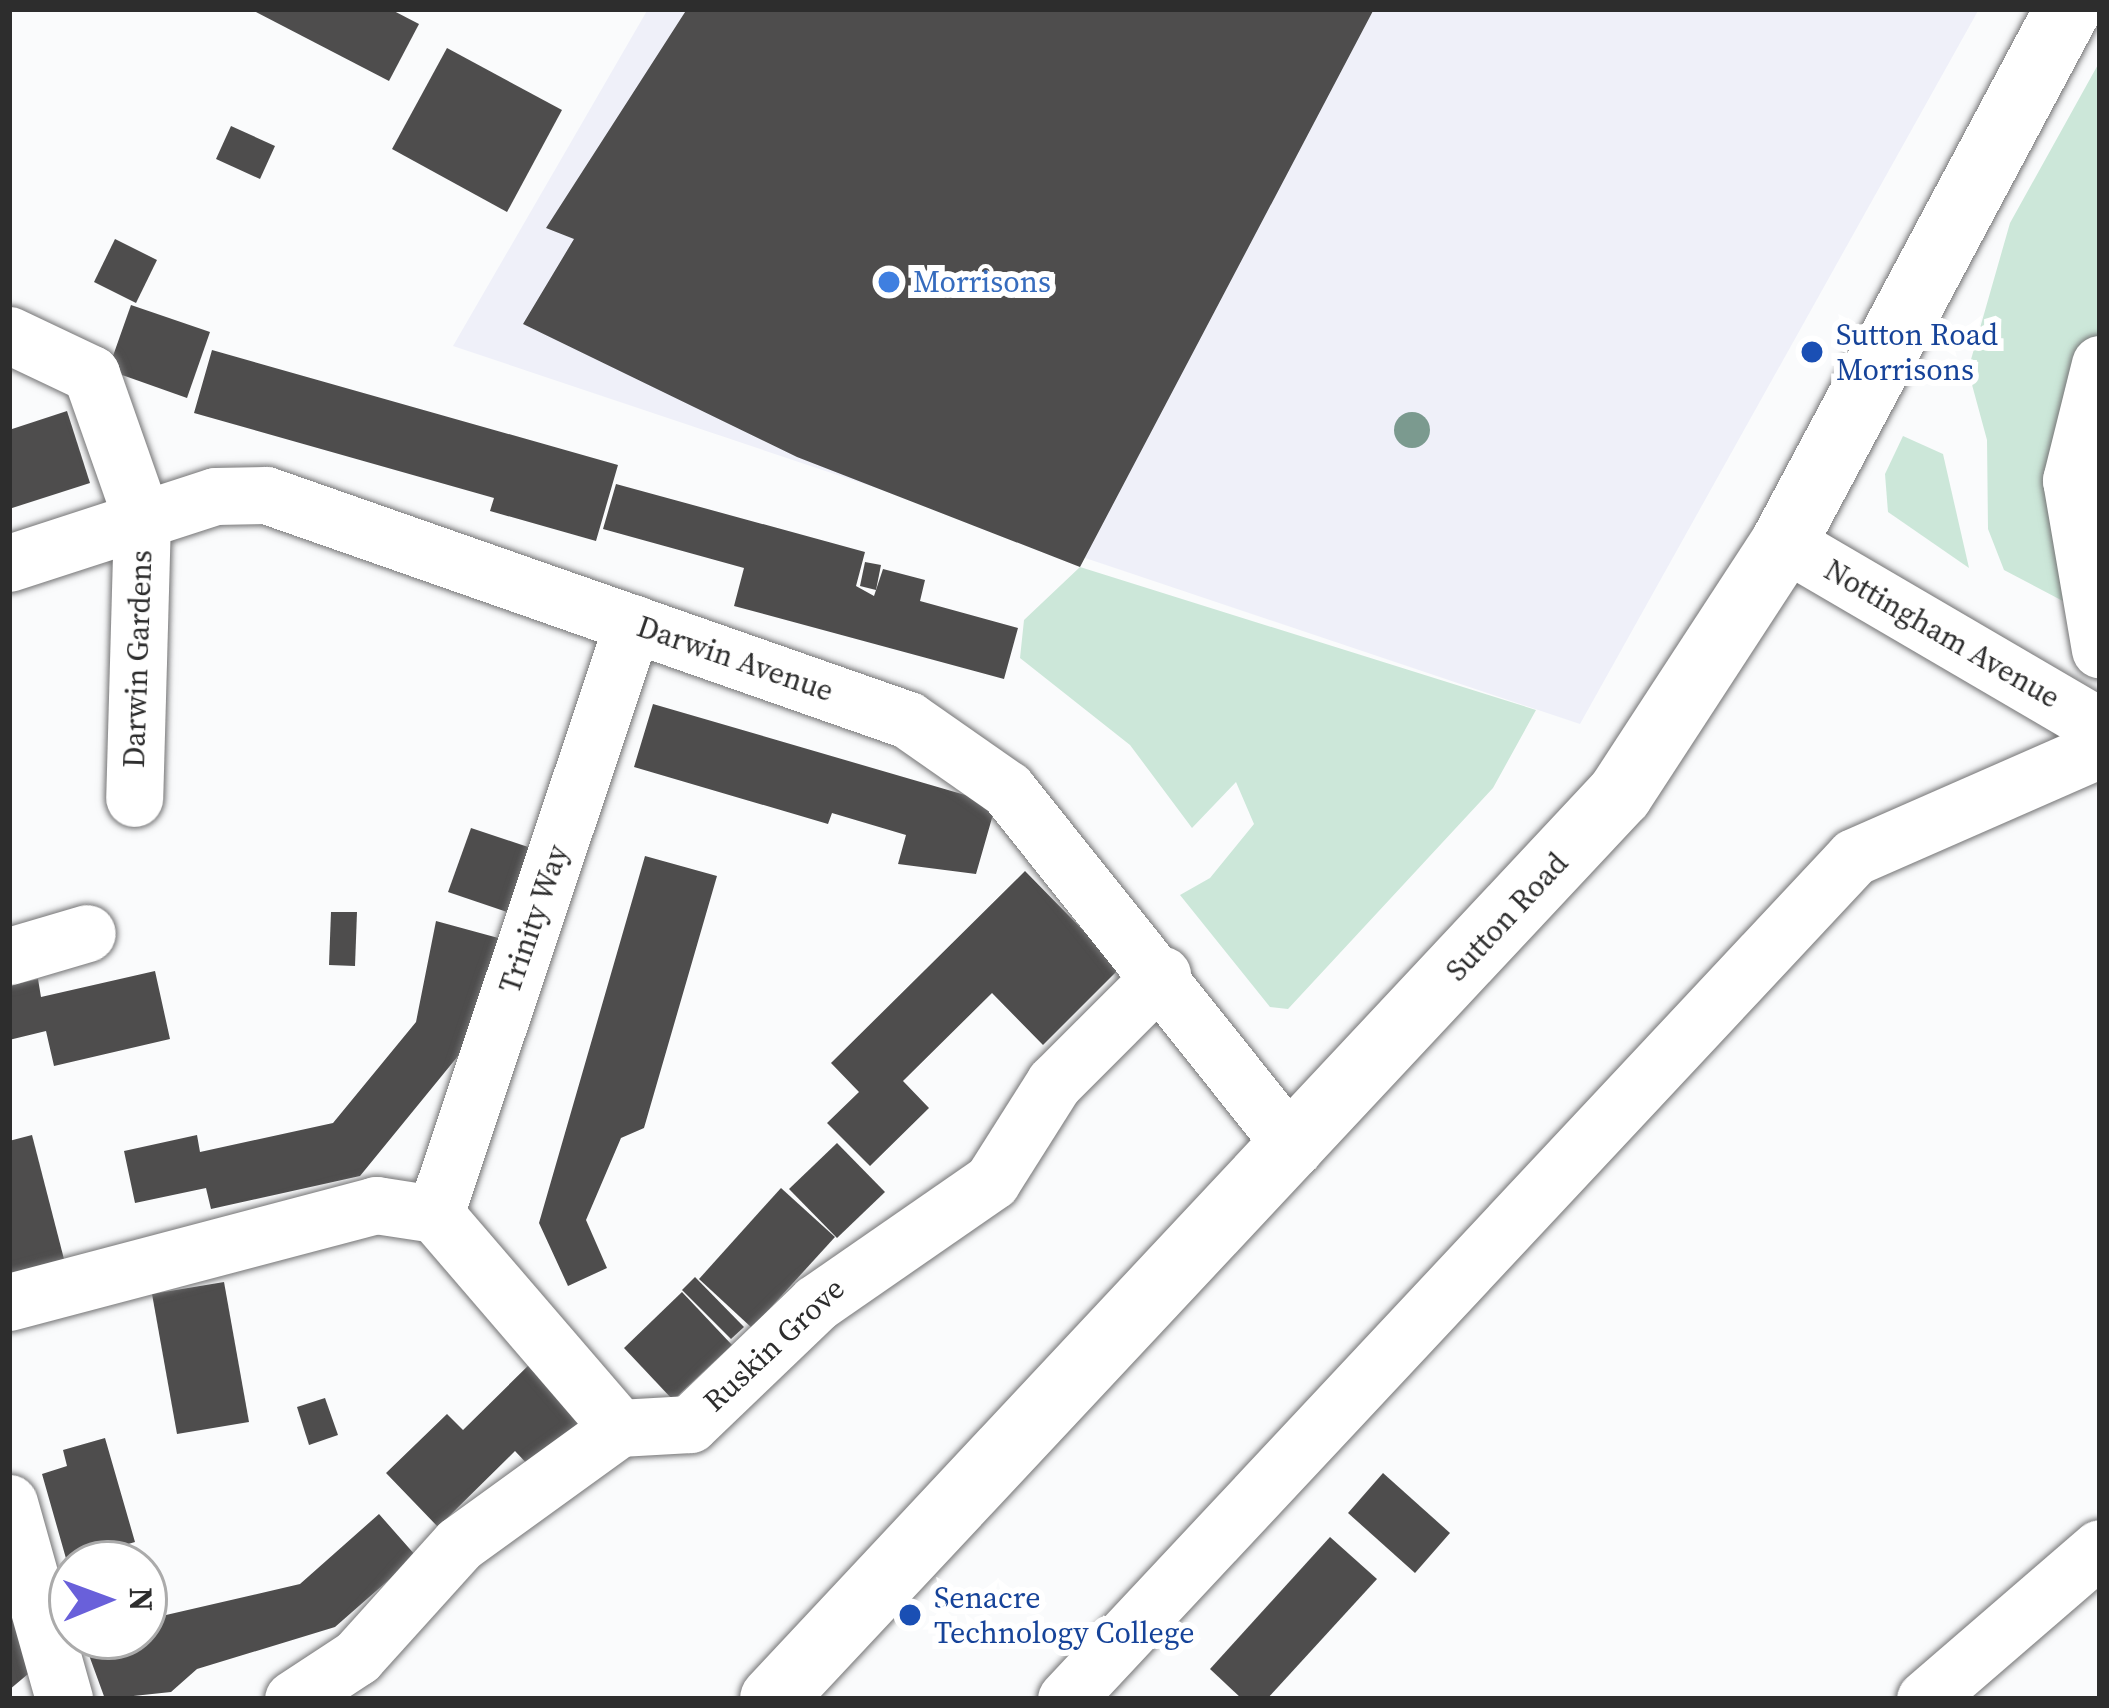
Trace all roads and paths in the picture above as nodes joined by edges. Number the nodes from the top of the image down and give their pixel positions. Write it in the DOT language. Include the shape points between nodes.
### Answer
graph roads {
  1 [pos="2068,9"];
  2 [pos="9,335"];
  3 [pos="2100,364"];
  4 [pos="142,520"];
  5 [pos="1784,542"];
  6 [pos="9,563"];
  7 [pos="633,623"];
  8 [pos="2100,650"];
  9 [pos="2100,727"];
  10 [pos="2100,749"];
  11 [pos="134,798"];
  12 [pos="87,933"];
  13 [pos="9,956"];
  14 [pos="1162,975"];
  15 [pos="1294,1148"];
  16 [pos="434,1214"];
  17 [pos="9,1303"];
  18 [pos="619,1428"];
  19 [pos="11,1517"];
  20 [pos="2100,1548"];
  21 [pos="64,1699"];
  22 [pos="292,1699"];
  23 [pos="773,1699"];
  24 [pos="1066,1699"];
  25 [pos="1925,1699"];
  1 -- 5 [label="main road, Sutton Road"];
  2 -- 4 [label="street" via="91,374"];
  3 -- 8 [label="street" via="2072,480"];
  4 -- 6 [label="street, Darwin Avenue"];
  4 -- 7 [label="street, Darwin Avenue" via="215,496 266,495"];
  4 -- 11 [label="street, Darwin Gardens"];
  5 -- 9 [label="street, Nottingham Avenue"];
  5 -- 15 [label="main road, Sutton Road" via="1620,794"];
  7 -- 14 [label="street, Darwin Avenue" via="951,743 1007,789"];
  7 -- 16 [label="street, Trinity Way"];
  10 -- 24 [label="street" via="1854,856"];
  12 -- 13 [label="street"];
  14 -- 15 [label="street, Darwin Avenue"];
  14 -- 18 [label="street, Ruskin Grove" via="1054,1083 992,1181 816,1303 689,1424"];
  15 -- 23 [label="main road, Sutton Road"];
  16 -- 17 [label="street" via="376,1204"];
  16 -- 18 [label="street"];
  18 -- 22 [label="street" via="460,1544 357,1658"];
  19 -- 21 [label="street"];
  20 -- 25 [label="street"];
}
